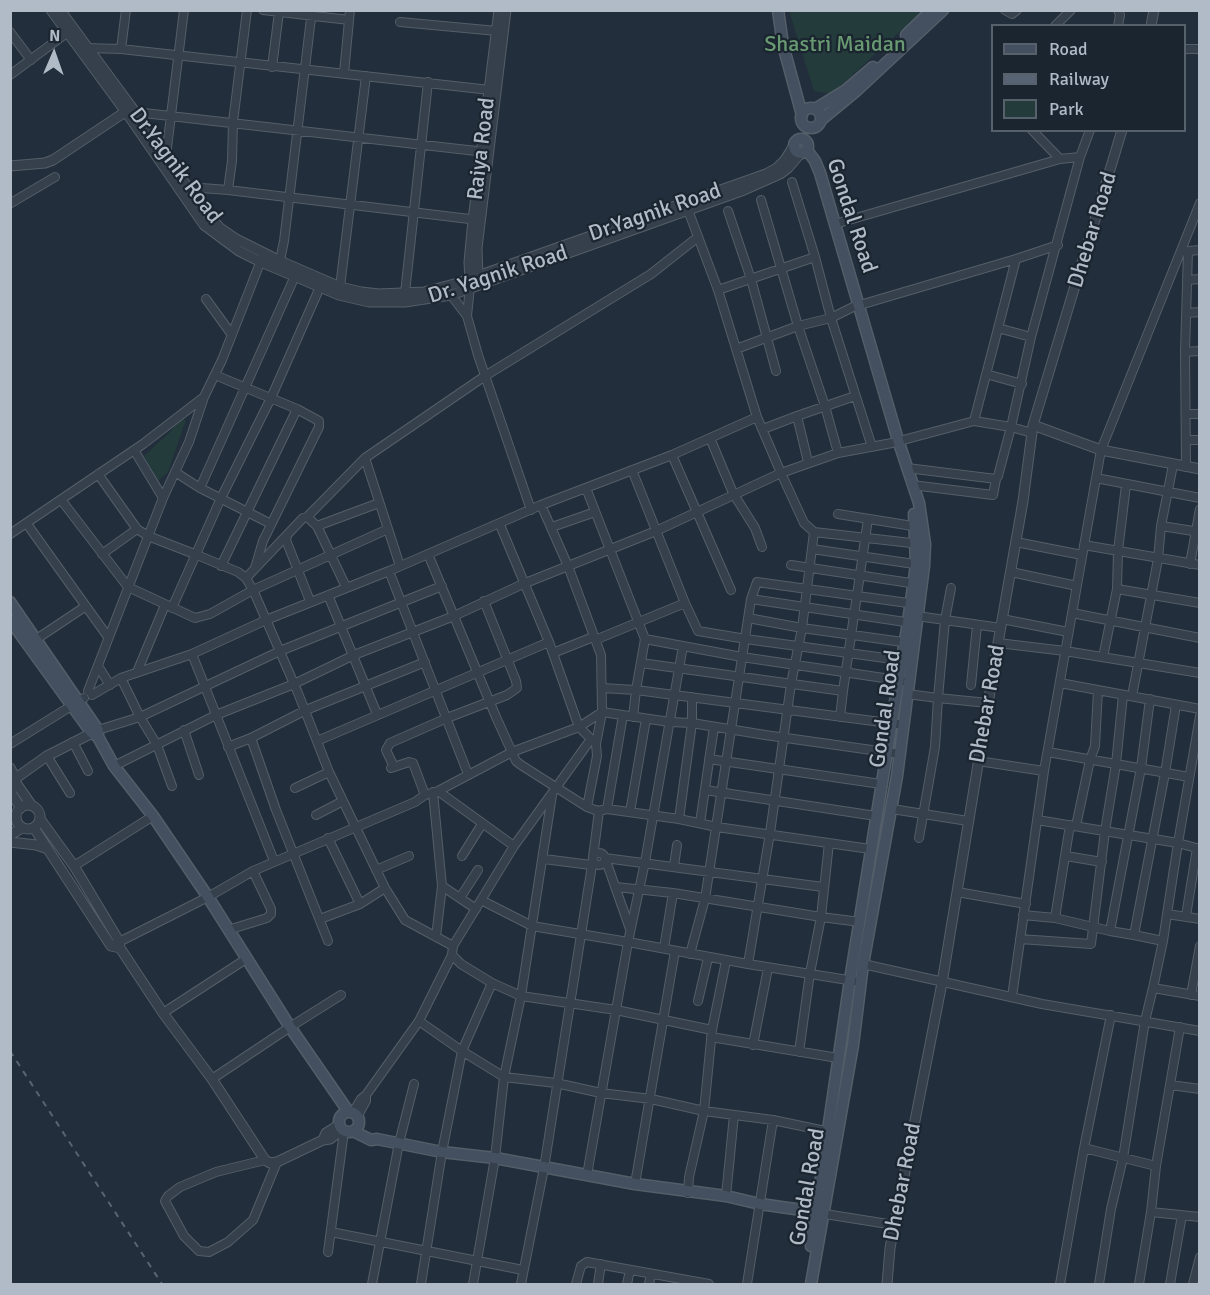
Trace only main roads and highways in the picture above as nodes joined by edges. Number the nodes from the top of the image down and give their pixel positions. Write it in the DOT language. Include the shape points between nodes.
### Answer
graph roads {
  1 [pos="778,10"];
  2 [pos="932,10"];
  3 [pos="943,10"];
  4 [pos="793,85"];
  5 [pos="814,109"];
  6 [pos="810,121"];
  7 [pos="802,148"];
  8 [pos="856,306"];
  9 [pos="895,442"];
  10 [pos="919,527"];
  11 [pos="10,602"];
  12 [pos="10,620"];
  13 [pos="32,642"];
  14 [pos="903,681"];
  15 [pos="855,981"];
  16 [pos="833,1132"];
  17 [pos="820,1213"];
  18 [pos="805,1284"];
  19 [pos="811,1284"];
  1 -- 4 [label="main road"];
  2 -- 5 [label="main road" via="846,90"];
  3 -- 6 [label="main road" via="855,92"];
  4 -- 5 [label="main road"];
  4 -- 6 [label="main road"];
  5 -- 6 [label="main road" via="806,110"];
  6 -- 7 [label="main road"];
  7 -- 8 [label="main road, Gondal Road"];
  7 -- 8 [label="main road, Gondal Road" via="818,167"];
  8 -- 9 [label="main road, Gondal Road"];
  9 -- 10 [label="main road, Gondal Road"];
  9 -- 10 [label="main road, Gondal Road" via="912,485"];
  10 -- 14 [label="main road, Gondal Road" via="920,565"];
  11 -- 13 [label="main road"];
  12 -- 13 [label="main road"];
  13 -- 17 [label="main road" via="83,698 114,766 208,897 335,1094 335,1102 348,1122 371,1140"];
  14 -- 15 [label="main road, Gondal Road" via="870,849"];
  14 -- 15 [label="main road, Gondal Road" via="907,694 892,809 863,964"];
  15 -- 16 [label="main road, Gondal Road" via="838,1058"];
  15 -- 16 [label="main road, Gondal Road" via="853,1046"];
  16 -- 17 [label="main road, Gondal Road"];
  17 -- 18 [label="main road, Gondal Road"];
  17 -- 19 [label="main road, Gondal Road"];
}
